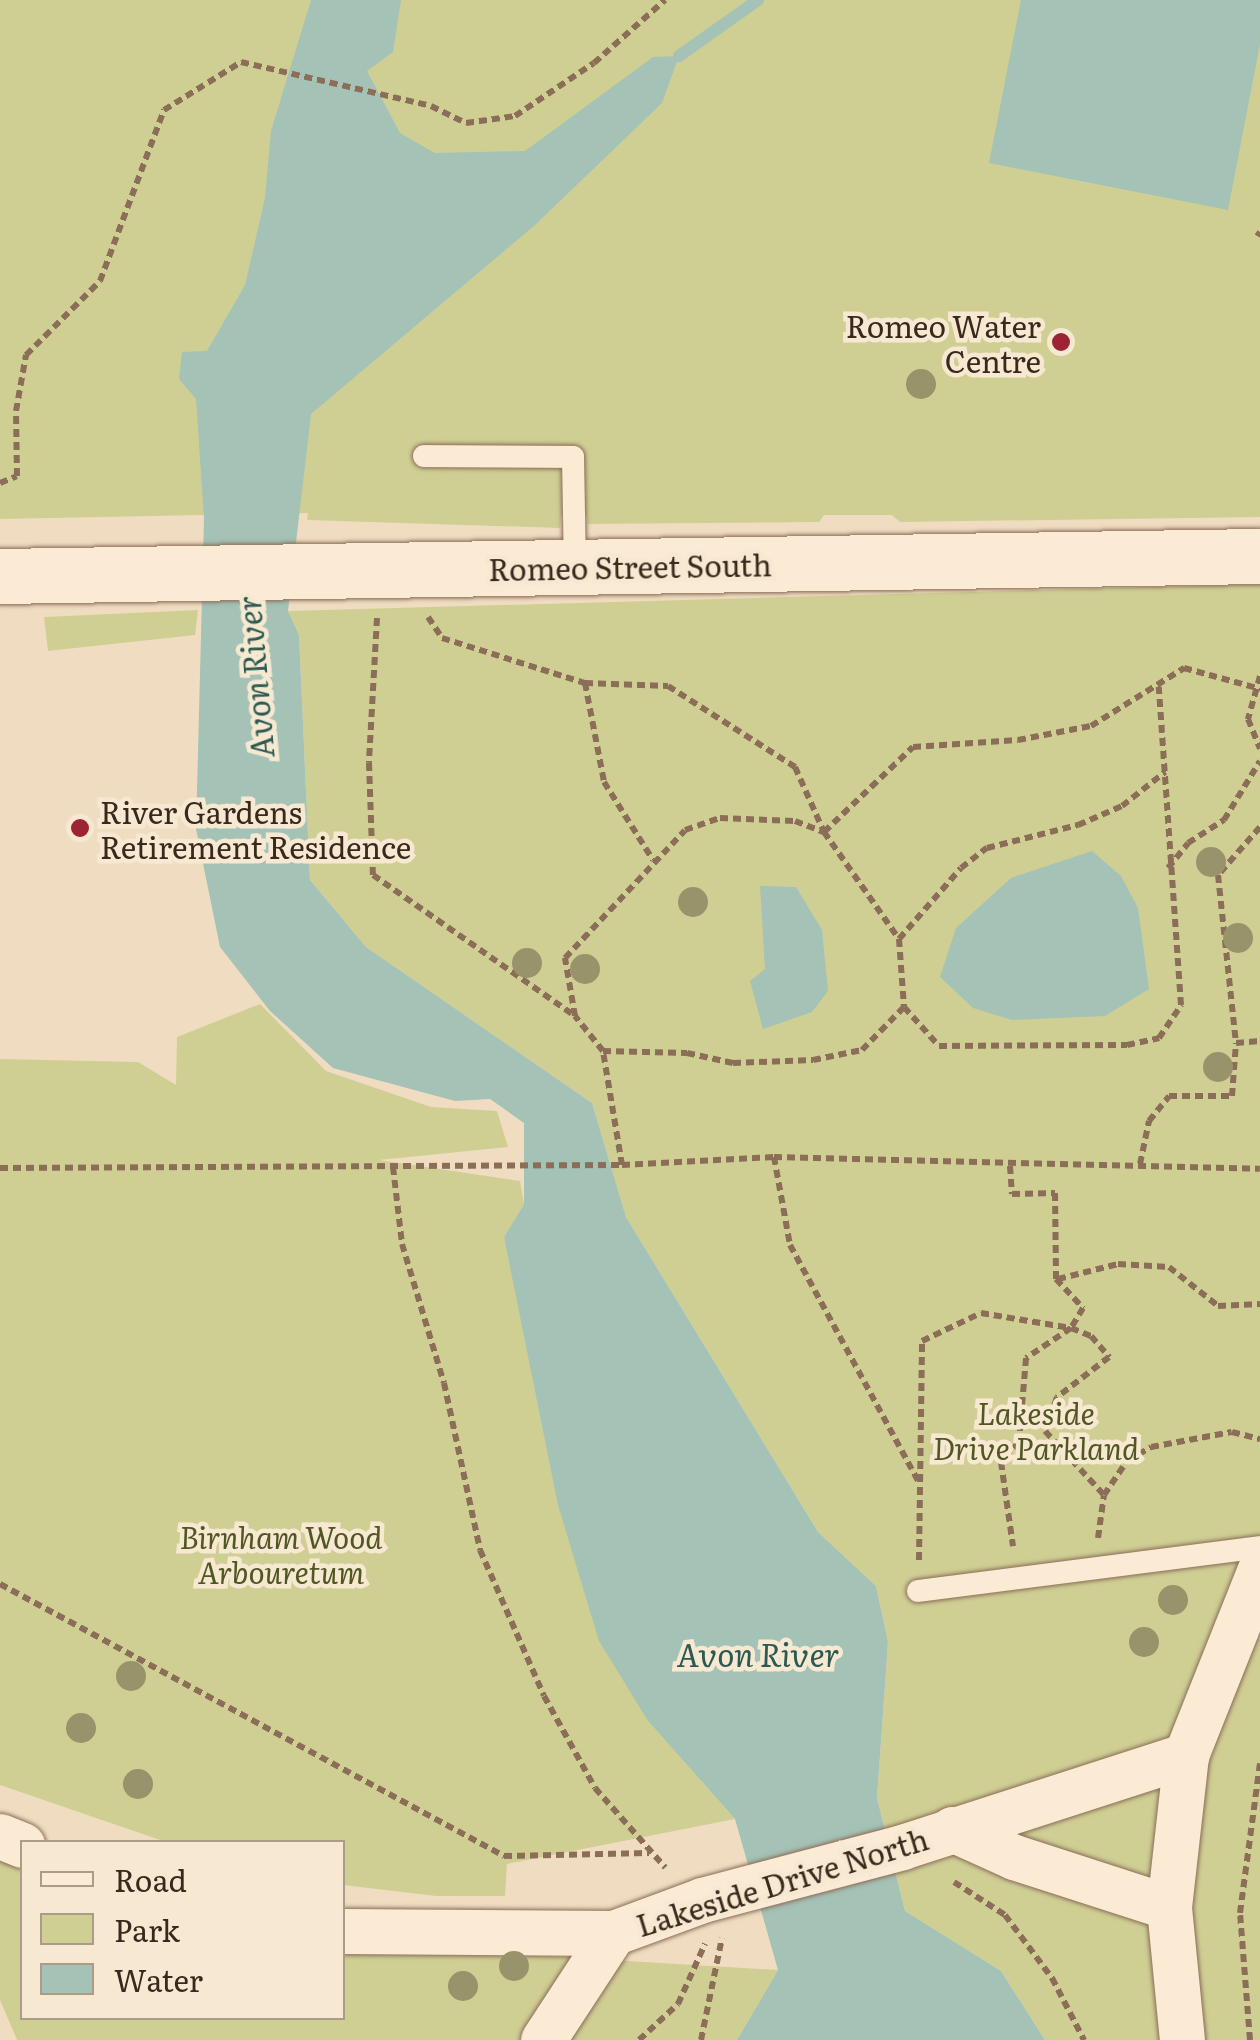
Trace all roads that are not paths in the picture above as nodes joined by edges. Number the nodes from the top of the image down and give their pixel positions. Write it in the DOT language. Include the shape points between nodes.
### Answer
graph roads {
  1 [pos="424,456"];
  2 [pos="1260,556"];
  3 [pos="575,567"];
  4 [pos="0,576"];
  5 [pos="1260,1546"];
  6 [pos="1260,1569"];
  7 [pos="918,1591"];
  8 [pos="1186,1756"];
  9 [pos="952,1829"];
  10 [pos="1169,1907"];
  11 [pos="345,1931"];
  12 [pos="613,1933"];
  13 [pos="543,2040"];
  14 [pos="1182,2040"];
  1 -- 3 [label="lane" via="573,457"];
  2 -- 3 [label="main road, Romeo Street South"];
  3 -- 4 [label="main road, Romeo Street South"];
  5 -- 7 [label="lane"];
  6 -- 8 [label="street"];
  8 -- 9 [label="street, Lakeside Drive North"];
  8 -- 10 [label="street"];
  9 -- 10 [label="street, Lakeside Drive North" via="1014,1858"];
  9 -- 12 [label="street, Lakeside Drive North" via="712,1919"];
  10 -- 14 [label="street"];
  11 -- 12 [label="street, Lakeside Drive North"];
  12 -- 13 [label="street, Lakeside Drive North"];
}
